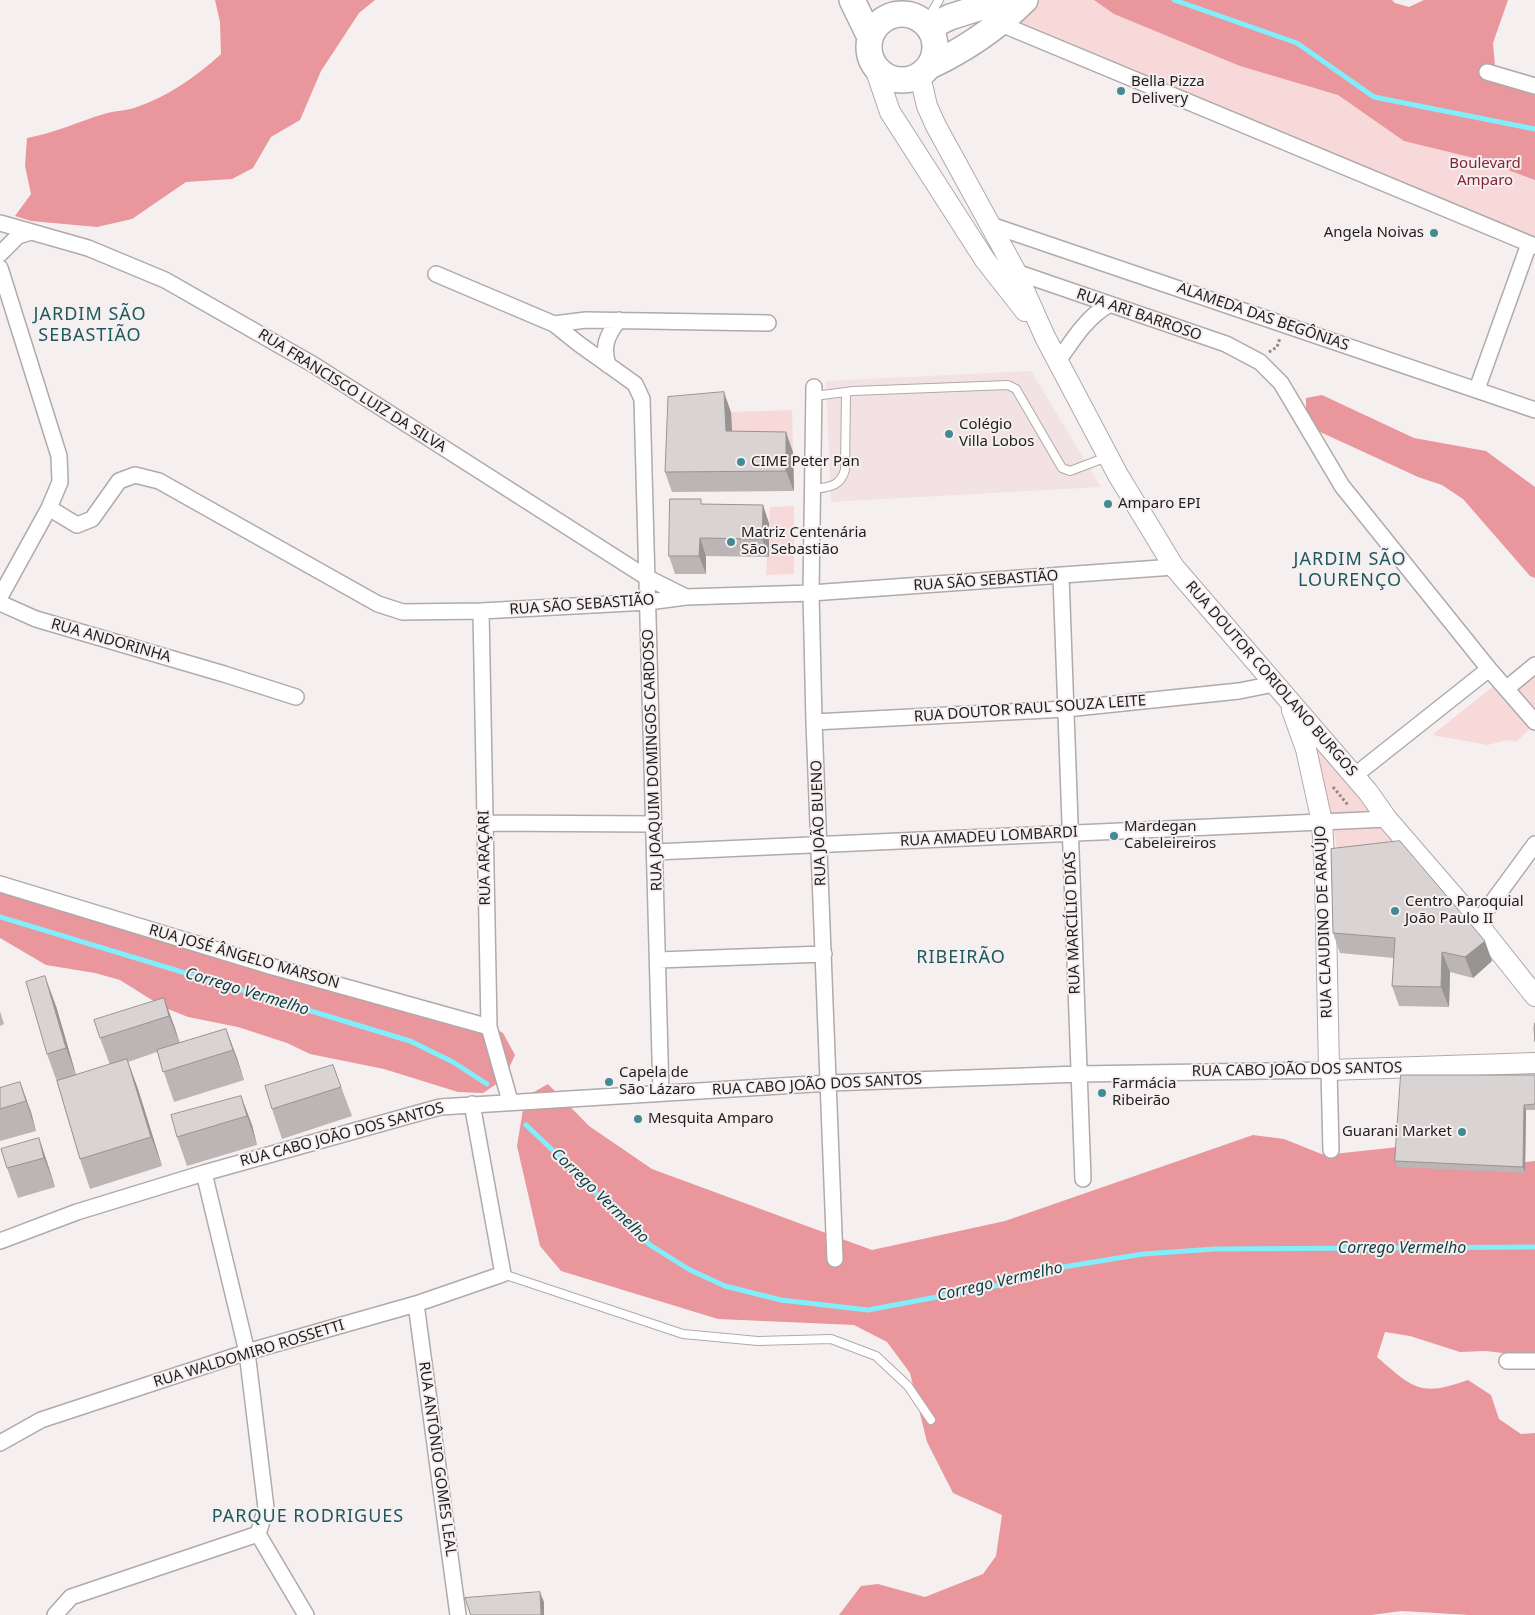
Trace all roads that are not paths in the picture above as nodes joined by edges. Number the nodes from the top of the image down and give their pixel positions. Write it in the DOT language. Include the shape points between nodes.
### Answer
graph roads {
  1 [pos="852,0"];
  2 [pos="939,0"];
  3 [pos="1004,0"];
  4 [pos="1025,0"];
  5 [pos="896,7"];
  6 [pos="1001,24"];
  7 [pos="927,26"];
  8 [pos="870,37"];
  9 [pos="874,65"];
  10 [pos="925,71"];
  11 [pos="1487,72"];
  12 [pos="1535,86"];
  13 [pos="0,223"];
  14 [pos="991,225"];
  15 [pos="31,232"];
  16 [pos="1532,245"];
  17 [pos="0,254"];
  18 [pos="985,260"];
  19 [pos="0,268"];
  20 [pos="1016,272"];
  21 [pos="436,274"];
  22 [pos="1108,305"];
  23 [pos="618,320"];
  24 [pos="768,323"];
  25 [pos="554,324"];
  26 [pos="1045,337"];
  27 [pos="1058,362"];
  28 [pos="608,365"];
  29 [pos="1477,389"];
  30 [pos="814,392"];
  31 [pos="846,392"];
  32 [pos="1535,410"];
  33 [pos="1108,457"];
  34 [pos="814,489"];
  35 [pos="49,508"];
  36 [pos="1174,567"];
  37 [pos="1061,576"];
  38 [pos="646,578"];
  39 [pos="811,593"];
  40 [pos="0,597"];
  41 [pos="686,597"];
  42 [pos="648,602"];
  43 [pos="0,603"];
  44 [pos="480,611"];
  45 [pos="1535,665"];
  46 [pos="1489,669"];
  47 [pos="1274,684"];
  48 [pos="1506,689"];
  49 [pos="296,697"];
  50 [pos="1288,699"];
  51 [pos="1066,710"];
  52 [pos="814,722"];
  53 [pos="1535,722"];
  54 [pos="1354,776"];
  55 [pos="1387,819"];
  56 [pos="1322,822"];
  57 [pos="485,823"];
  58 [pos="654,824"];
  59 [pos="1070,834"];
  60 [pos="820,844"];
  61 [pos="1535,844"];
  62 [pos="655,852"];
  63 [pos="0,884"];
  64 [pos="1477,923"];
  65 [pos="824,954"];
  66 [pos="658,960"];
  67 [pos="1535,996"];
  68 [pos="489,1027"];
  69 [pos="1535,1062"];
  70 [pos="1329,1070"];
  71 [pos="1079,1074"];
  72 [pos="829,1083"];
  73 [pos="662,1093"];
  74 [pos="510,1101"];
  75 [pos="472,1104"];
  76 [pos="1331,1150"];
  77 [pos="204,1173"];
  78 [pos="1083,1179"];
  79 [pos="0,1241"];
  80 [pos="835,1259"];
  81 [pos="502,1274"];
  82 [pos="416,1304"];
  83 [pos="247,1352"];
  84 [pos="1507,1361"];
  85 [pos="1535,1361"];
  86 [pos="931,1420"];
  87 [pos="0,1443"];
  88 [pos="258,1534"];
  89 [pos="56,1615"];
  90 [pos="306,1615"];
  91 [pos="458,1615"];
  1 -- 8 [label="main road"];
  2 -- 7 [label="lane"];
  3 -- 7 [label="main road"];
  4 -- 6 [label="main road"];
  5 -- 7 [label="main road"];
  5 -- 8 [label="main road"];
  6 -- 10 [label="main road"];
  6 -- 16 [label="street"];
  7 -- 10 [label="main road" via="936,47"];
  8 -- 9 [label="main road" via="869,50"];
  9 -- 10 [label="main road" via="886,77 904,81"];
  9 -- 18 [label="street" via="890,112"];
  10 -- 14 [label="street" via="927,106"];
  11 -- 12 [label="street"];
  13 -- 15 [label="street, RUA FRANCISCO LUIZ DA SILVA"];
  14 -- 20 [label="street"];
  14 -- 29 [label="street, ALAMEDA DAS BEGÔNIAS"];
  15 -- 17 [label="street" via="18,236"];
  15 -- 38 [label="street, RUA FRANCISCO LUIZ DA SILVA" via="88,248 173,285 314,365"];
  16 -- 29 [label="street"];
  18 -- 20 [label="street"];
  18 -- 26 [label="street"];
  19 -- 35 [label="street" via="59,456 60,482"];
  20 -- 22 [label="street, RUA ARI BARROSO"];
  20 -- 26 [label="street"];
  21 -- 25 [label="street, RUA JOAQUIM DOMINGOS CARDOSO"];
  22 -- 27 [label="street" via="1081,328"];
  22 -- 46 [label="street, RUA ARI BARROSO" via="1226,344 1258,361 1280,383 1342,486"];
  23 -- 24 [label="street"];
  23 -- 25 [label="street"];
  23 -- 28 [label="street" via="605,345"];
  25 -- 28 [label="street, RUA JOAQUIM DOMINGOS CARDOSO"];
  26 -- 27 [label="street, RUA DOUTOR CORIOLANO BURGOS"];
  27 -- 33 [label="street, RUA DOUTOR CORIOLANO BURGOS"];
  28 -- 38 [label="street, RUA JOAQUIM DOMINGOS CARDOSO" via="635,384 642,398"];
  29 -- 32 [label="street, ALAMEDA DAS BEGÔNIAS"];
  30 -- 31 [label="lane"];
  30 -- 34 [label="street, RUA JOÃO BUENO"];
  31 -- 33 [label="lane" via="1008,384 1016,389 1062,468 1070,471"];
  31 -- 34 [label="lane" via="845,470 842,479 834,486"];
  33 -- 36 [label="street, RUA DOUTOR CORIOLANO BURGOS"];
  34 -- 39 [label="street, RUA JOÃO BUENO"];
  35 -- 40 [label="street"];
  35 -- 44 [label="street, RUA SÃO SEBASTIÃO" via="77,525 92,519 119,481 135,476 159,482 378,604 402,612"];
  36 -- 37 [label="street, RUA SÃO SEBASTIÃO"];
  36 -- 47 [label="street, RUA DOUTOR CORIOLANO BURGOS"];
  37 -- 39 [label="street, RUA SÃO SEBASTIÃO"];
  37 -- 51 [label="street, RUA MARCÍLIO DIAS"];
  38 -- 41 [label="street, RUA FRANCISCO LUIZ DA SILVA"];
  38 -- 42 [label="street, RUA JOAQUIM DOMINGOS CARDOSO"];
  39 -- 41 [label="street, RUA SÃO SEBASTIÃO"];
  39 -- 52 [label="street, RUA JOÃO BUENO"];
  41 -- 42 [label="street, RUA SÃO SEBASTIÃO"];
  42 -- 44 [label="street, RUA SÃO SEBASTIÃO"];
  42 -- 58 [label="street, RUA JOAQUIM DOMINGOS CARDOSO"];
  43 -- 49 [label="street, RUA ANDORINHA" via="36,620"];
  44 -- 57 [label="street, RUA ARAÇARI"];
  45 -- 48 [label="street"];
  46 -- 48 [label="street, RUA ARI BARROSO"];
  46 -- 54 [label="street"];
  47 -- 50 [label="street, RUA DOUTOR CORIOLANO BURGOS"];
  47 -- 51 [label="street, RUA DOUTOR RAUL SOUZA LEITE" via="1239,691"];
  48 -- 53 [label="street, RUA ARI BARROSO"];
  50 -- 54 [label="street, RUA DOUTOR CORIOLANO BURGOS"];
  50 -- 56 [label="street, RUA CLAUDINO DE ARAÚJO" via="1306,749"];
  51 -- 52 [label="street, RUA DOUTOR RAUL SOUZA LEITE"];
  51 -- 59 [label="street, RUA MARCÍLIO DIAS"];
  52 -- 60 [label="street, RUA JOÃO BUENO"];
  54 -- 55 [label="street, RUA DOUTOR CORIOLANO BURGOS"];
  55 -- 56 [label="street, RUA AMADEU LOMBARDI"];
  55 -- 64 [label="street, RUA DOUTOR CORIOLANO BURGOS"];
  56 -- 59 [label="street, RUA AMADEU LOMBARDI"];
  56 -- 70 [label="street, RUA CLAUDINO DE ARAÚJO"];
  57 -- 58 [label="street"];
  57 -- 68 [label="street, RUA ARAÇARI"];
  58 -- 62 [label="street, RUA JOAQUIM DOMINGOS CARDOSO"];
  59 -- 60 [label="street, RUA AMADEU LOMBARDI"];
  59 -- 71 [label="street, RUA MARCÍLIO DIAS"];
  60 -- 62 [label="street, RUA AMADEU LOMBARDI"];
  60 -- 65 [label="street, RUA JOÃO BUENO"];
  61 -- 64 [label="street"];
  62 -- 66 [label="street, RUA JOAQUIM DOMINGOS CARDOSO"];
  63 -- 68 [label="street, RUA JOSÉ ÂNGELO MARSON" via="270,966"];
  64 -- 67 [label="street, RUA DOUTOR CORIOLANO BURGOS"];
  65 -- 66 [label="street"];
  65 -- 72 [label="street, RUA JOÃO BUENO"];
  66 -- 73 [label="street, RUA JOAQUIM DOMINGOS CARDOSO"];
  68 -- 74 [label="street, RUA ARAÇARI"];
  69 -- 70 [label="street, RUA CABO JOÃO DOS SANTOS"];
  70 -- 71 [label="street, RUA CABO JOÃO DOS SANTOS"];
  70 -- 76 [label="street, RUA CLAUDINO DE ARAÚJO"];
  71 -- 72 [label="street, RUA CABO JOÃO DOS SANTOS"];
  71 -- 78 [label="street, RUA MARCÍLIO DIAS"];
  72 -- 73 [label="street, RUA CABO JOÃO DOS SANTOS"];
  72 -- 80 [label="street, RUA JOÃO BUENO"];
  73 -- 74 [label="street, RUA CABO JOÃO DOS SANTOS"];
  74 -- 75 [label="street, RUA CABO JOÃO DOS SANTOS"];
  75 -- 77 [label="street, RUA CABO JOÃO DOS SANTOS" via="440,1107"];
  75 -- 81 [label="street"];
  77 -- 79 [label="street, RUA CABO JOÃO DOS SANTOS" via="77,1212"];
  77 -- 83 [label="street"];
  81 -- 82 [label="street, RUA WALDOMIRO ROSSETTI"];
  81 -- 86 [label="lane" via="683,1334 758,1341 831,1340 876,1356 908,1386"];
  82 -- 83 [label="street, RUA WALDOMIRO ROSSETTI"];
  82 -- 91 [label="street, RUA ANTÔNIO GOMES LEAL"];
  83 -- 87 [label="street, RUA WALDOMIRO ROSSETTI" via="41,1420"];
  83 -- 88 [label="street" via="266,1508"];
  84 -- 85 [label="street"];
  88 -- 89 [label="street" via="71,1597"];
  88 -- 90 [label="street"];
}
